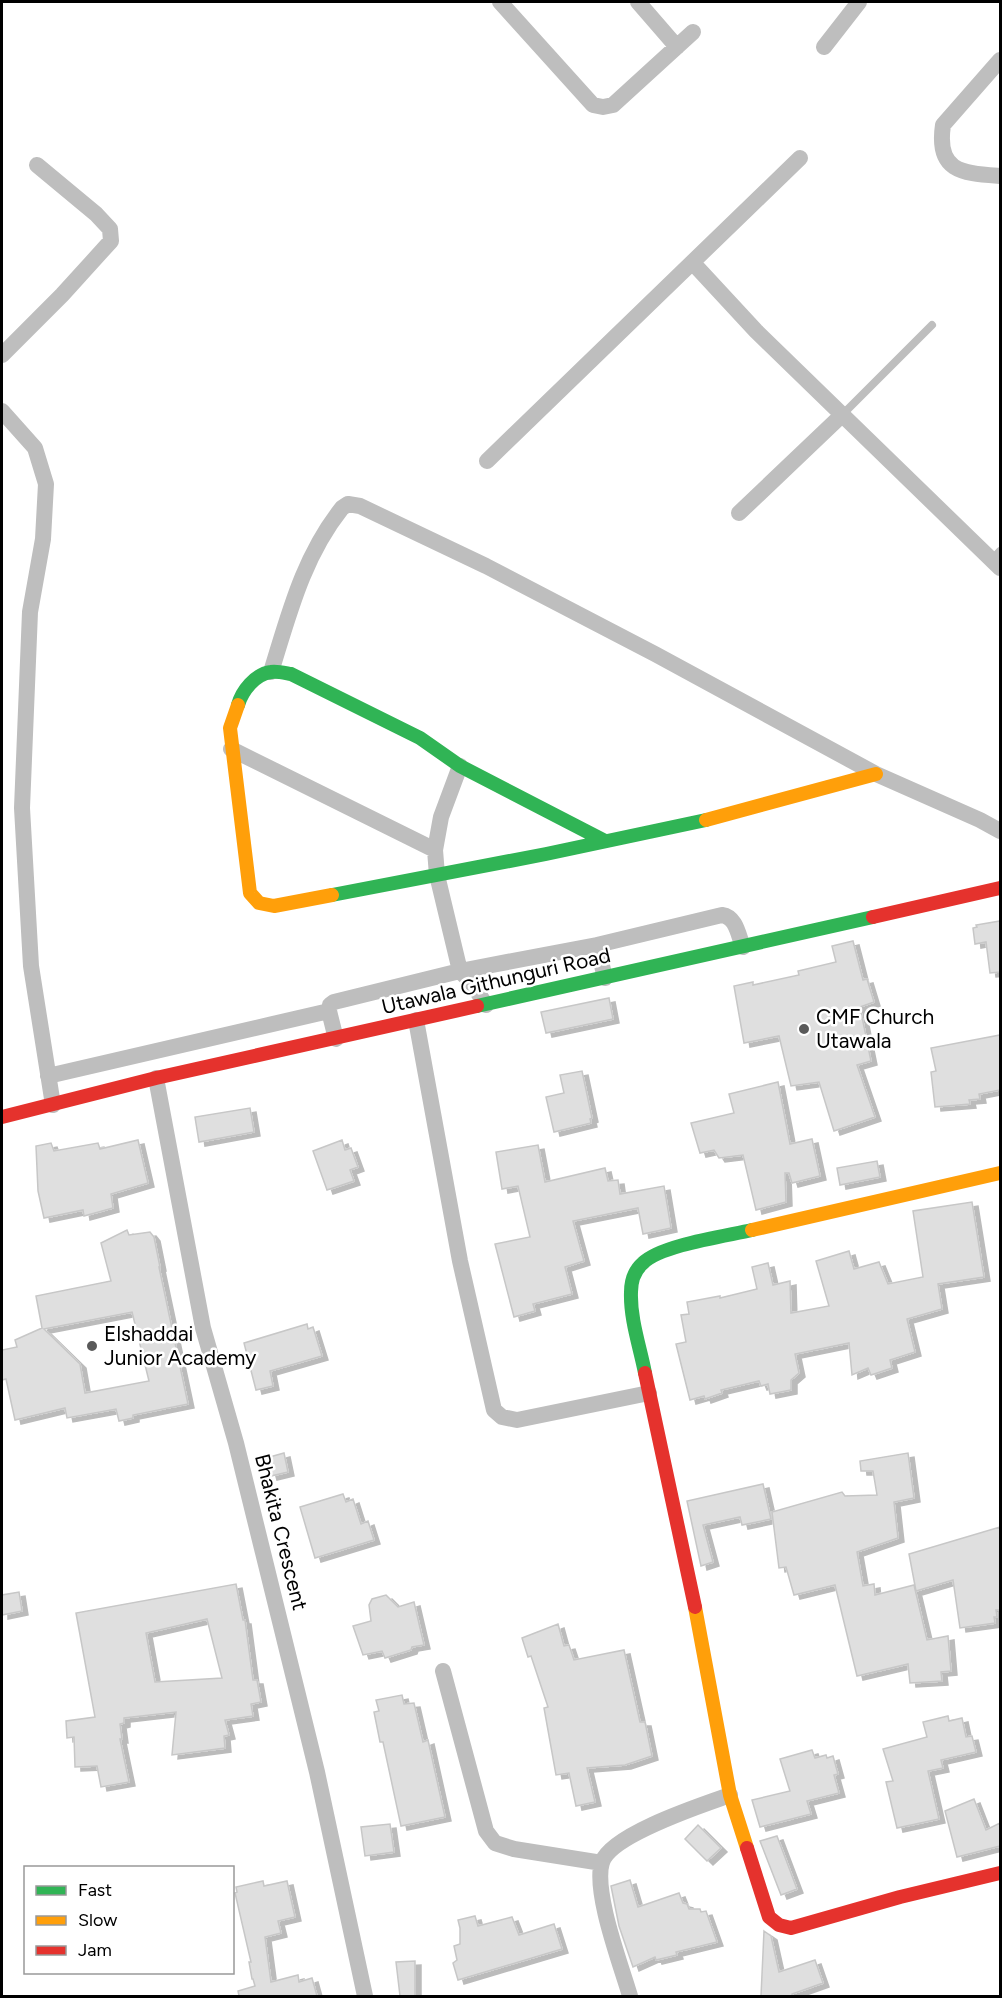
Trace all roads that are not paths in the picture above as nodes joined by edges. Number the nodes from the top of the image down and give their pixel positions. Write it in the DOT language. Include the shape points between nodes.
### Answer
graph roads {
  1 [pos="500,2"];
  2 [pos="638,2"];
  3 [pos="859,2"];
  4 [pos="693,32"];
  5 [pos="677,47"];
  6 [pos="824,47"];
  7 [pos="1000,60"];
  8 [pos="800,158"];
  9 [pos="37,165"];
  10 [pos="1000,176"];
  11 [pos="693,264"];
  12 [pos="932,326"];
  13 [pos="2,355"];
  14 [pos="2,411"];
  15 [pos="843,414"];
  16 [pos="487,461"];
  17 [pos="739,513"];
  18 [pos="998,560"];
  19 [pos="271,672"];
  20 [pos="231,748"];
  21 [pos="460,766"];
  22 [pos="876,774"];
  23 [pos="1000,831"];
  24 [pos="605,841"];
  25 [pos="435,850"];
  26 [pos="437,875"];
  27 [pos="1000,888"];
  28 [pos="597,945"];
  29 [pos="743,947"];
  30 [pos="460,971"];
  31 [pos="605,978"];
  32 [pos="486,1005"];
  33 [pos="329,1011"];
  34 [pos="416,1020"];
  35 [pos="336,1039"];
  36 [pos="48,1076"];
  37 [pos="156,1078"];
  38 [pos="53,1105"];
  39 [pos="2,1117"];
  40 [pos="1000,1173"];
  41 [pos="649,1393"];
  42 [pos="443,1671"];
  43 [pos="730,1795"];
  44 [pos="602,1863"];
  45 [pos="1000,1874"];
  46 [pos="365,1996"];
  47 [pos="630,1996"];
  1 -- 5 [label="street" via="593,105 613,105"];
  2 -- 5 [label="street"];
  3 -- 6 [label="street"];
  4 -- 5 [label="street"];
  7 -- 10 [label="street" via="943,125 941,139 949,164 964,172"];
  8 -- 11 [label="street"];
  9 -- 13 [label="street" via="96,214 110,229 111,241"];
  11 -- 15 [label="street"];
  11 -- 16 [label="street"];
  12 -- 15 [label="lane"];
  14 -- 36 [label="street" via="34,448 46,484 43,539 30,612 22,808 31,966"];
  15 -- 17 [label="street"];
  15 -- 18 [label="street"];
  19 -- 20 [label="street" via="256,678 241,695 230,728"];
  19 -- 21 [label="street" via="302,679 420,738"];
  19 -- 22 [label="street" via="297,588 316,545 342,507 360,506 645,648"];
  20 -- 25 [label="street"];
  20 -- 26 [label="street" via="254,902 274,906"];
  21 -- 24 [label="street"];
  21 -- 25 [label="street" via="441,817"];
  22 -- 23 [label="street"];
  22 -- 24 [label="street" via="711,818"];
  24 -- 26 [label="street"];
  25 -- 26 [label="street"];
  26 -- 30 [label="street"];
  27 -- 29 [label="street, Utawala Githunguri Road"];
  28 -- 29 [label="street" via="722,915 733,920"];
  28 -- 30 [label="street"];
  28 -- 31 [label="street"];
  29 -- 31 [label="street, Utawala Githunguri Road"];
  30 -- 32 [label="street"];
  30 -- 33 [label="street" via="334,1002"];
  31 -- 32 [label="street, Utawala Githunguri Road"];
  32 -- 34 [label="street, Utawala Githunguri Road"];
  33 -- 35 [label="street"];
  33 -- 36 [label="street"];
  34 -- 35 [label="street, Utawala Githunguri Road"];
  34 -- 41 [label="street" via="460,1261 494,1410 502,1417 517,1420"];
  35 -- 37 [label="street, Utawala Githunguri Road"];
  36 -- 38 [label="street"];
  37 -- 38 [label="street, Utawala Githunguri Road"];
  37 -- 46 [label="street, Bhakita Crescent" via="203,1328 236,1443 317,1772"];
  38 -- 39 [label="street, Utawala Githunguri Road"];
  40 -- 41 [label="street" via="669,1250 644,1261 629,1288"];
  41 -- 43 [label="street"];
  42 -- 44 [label="street" via="486,1831 495,1844"];
  43 -- 44 [label="street" via="681,1812 618,1843"];
  43 -- 45 [label="street" via="769,1917 779,1925 791,1928"];
  44 -- 47 [label="street" via="601,1888"];
}
